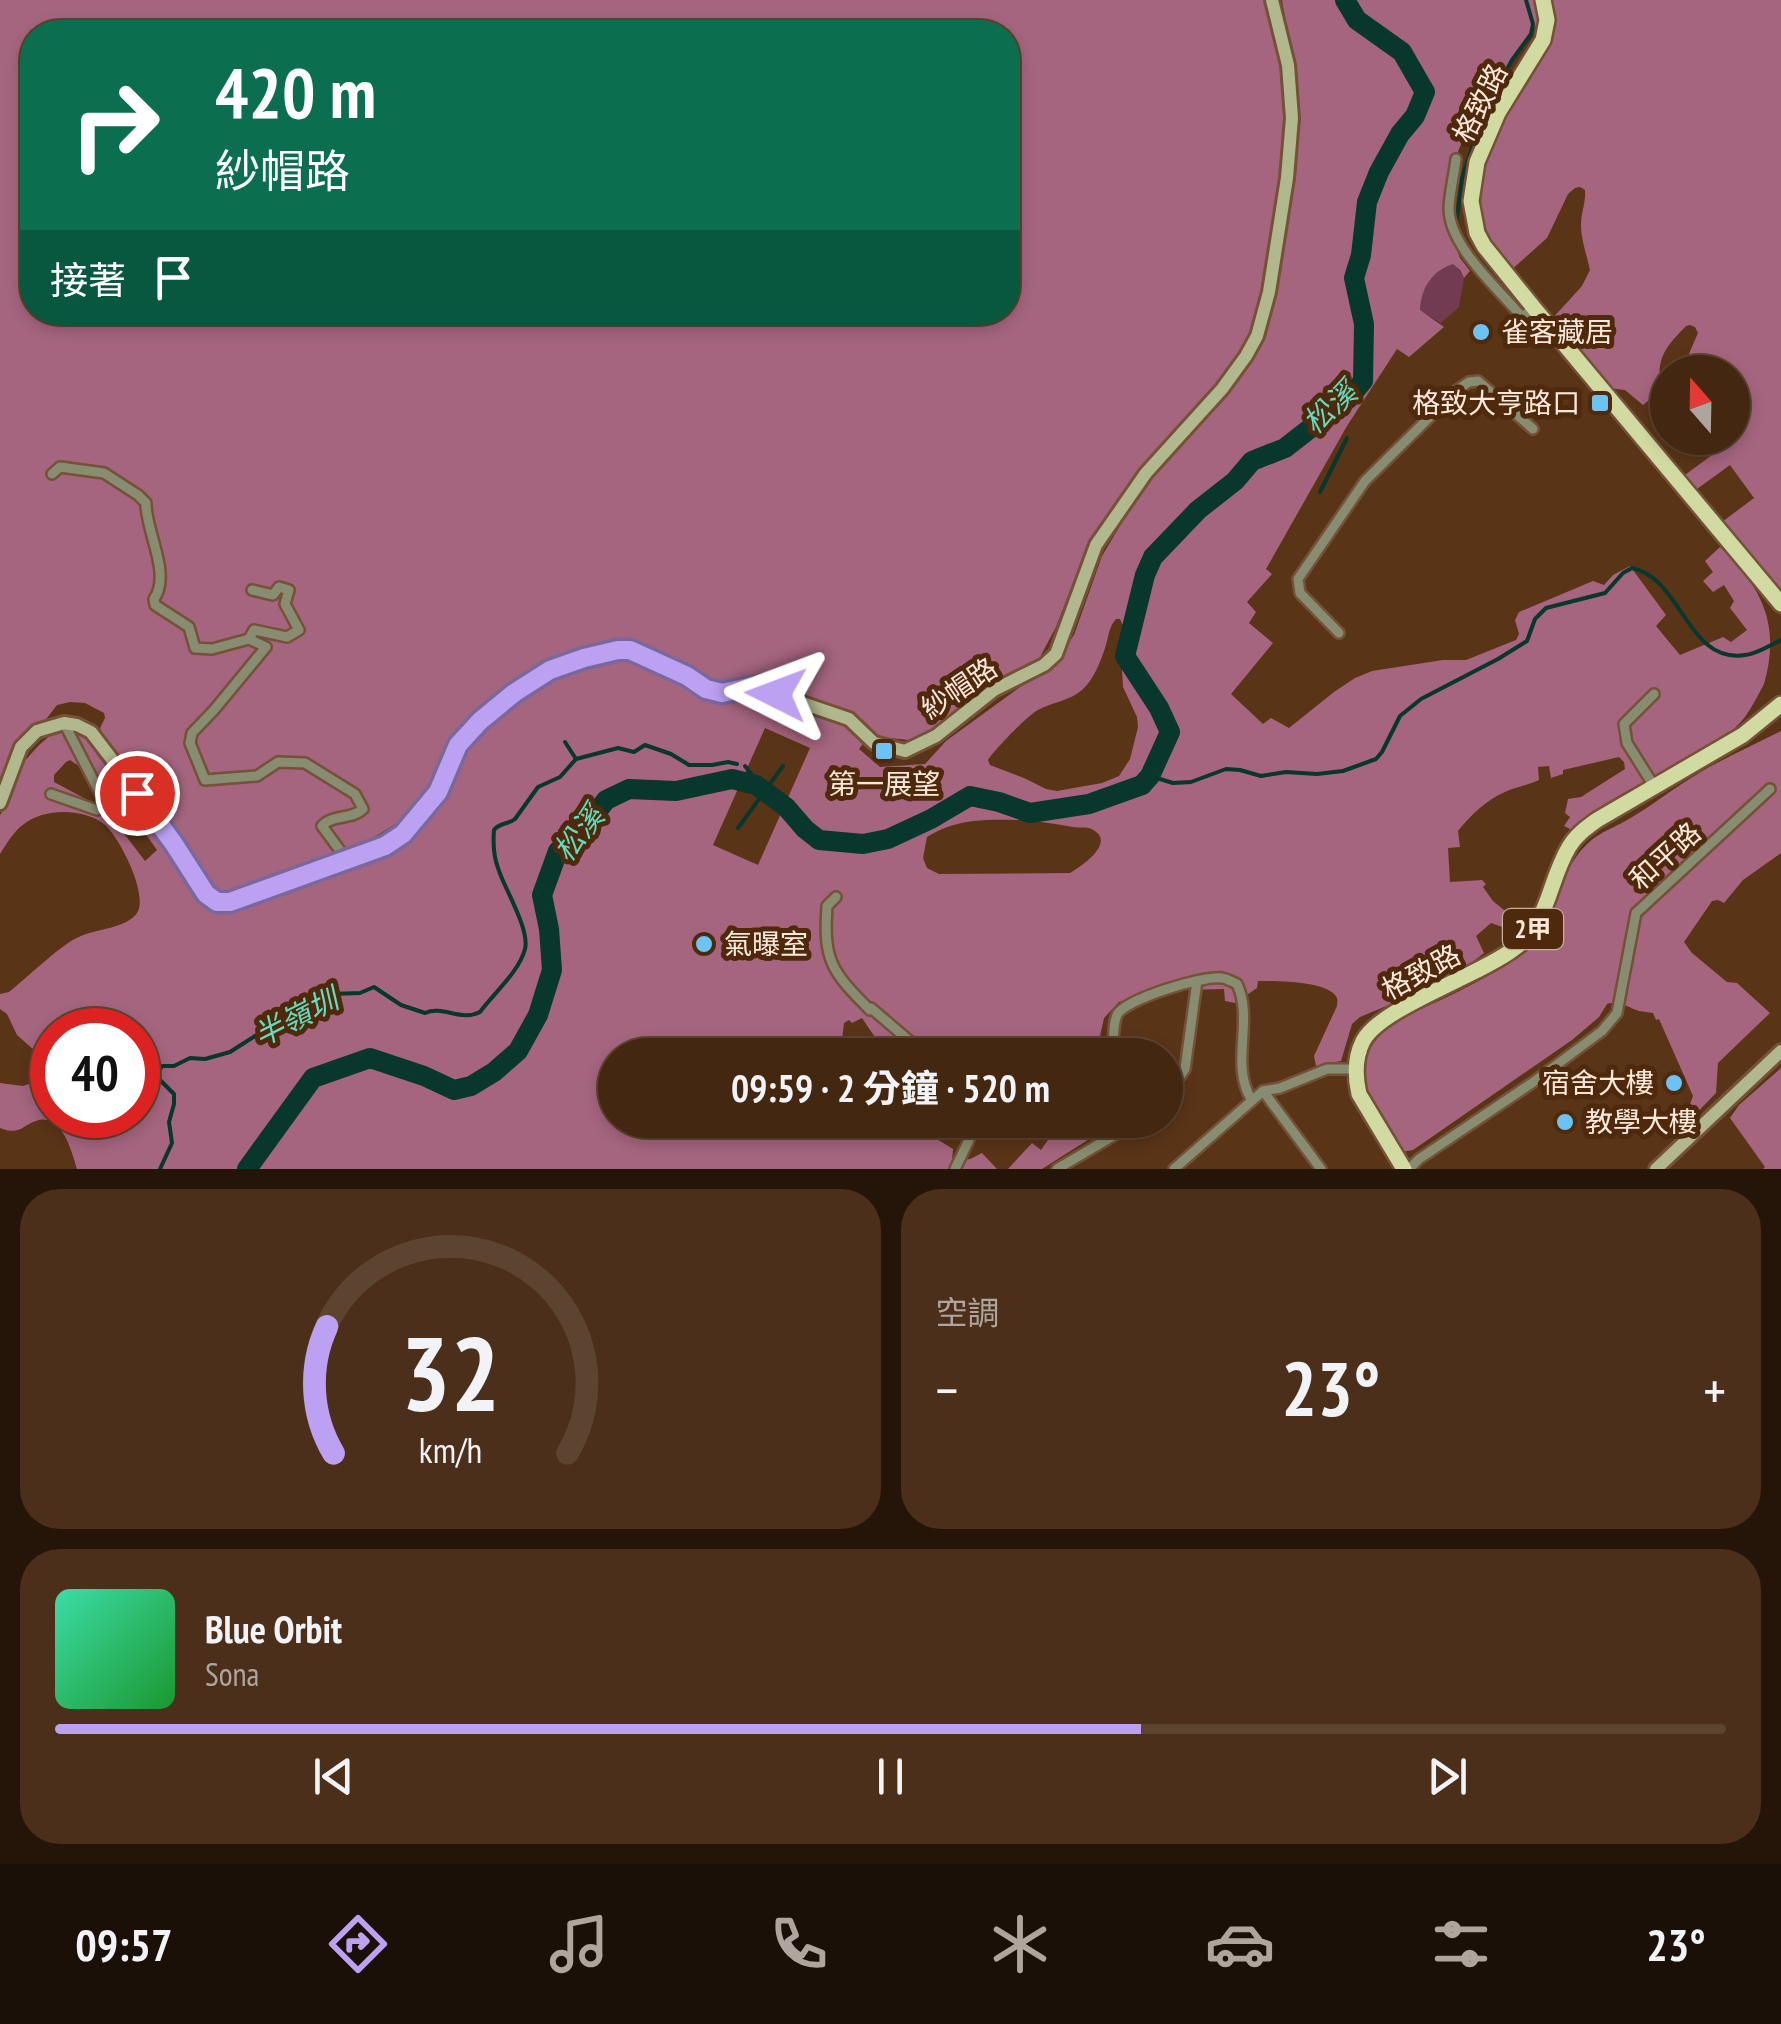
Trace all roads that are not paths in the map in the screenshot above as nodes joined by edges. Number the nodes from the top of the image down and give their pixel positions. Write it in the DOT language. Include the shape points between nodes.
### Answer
graph roads {
  1 [pos="1272,0"];
  2 [pos="1544,0"];
  3 [pos="1456,160"];
  4 [pos="1504,283"];
  5 [pos="1534,429"];
  6 [pos="52,474"];
  7 [pos="252,590"];
  8 [pos="1781,604"];
  9 [pos="1339,633"];
  10 [pos="249,638"];
  11 [pos="1654,694"];
  12 [pos="1781,704"];
  13 [pos="64,723"];
  14 [pos="1654,786"];
  15 [pos="1770,789"];
  16 [pos="51,794"];
  17 [pos="0,803"];
  18 [pos="346,860"];
  19 [pos="836,897"];
  20 [pos="1197,981"];
  21 [pos="906,1038"];
  22 [pos="1114,1038"];
  23 [pos="1781,1051"];
  24 [pos="1356,1069"];
  25 [pos="1183,1072"];
  26 [pos="1263,1091"];
  27 [pos="1251,1099"];
  28 [pos="969,1138"];
  29 [pos="1110,1138"];
  30 [pos="955,1169"];
  31 [pos="1057,1169"];
  32 [pos="1174,1169"];
  33 [pos="1321,1169"];
  34 [pos="1406,1169"];
  35 [pos="1656,1169"];
  1 -- 18 [label="street, 紗帽路" via="1292,118 1269,292 1256,336 1222,390 1146,473 1096,545 1056,654 905,751 874,743 849,719 764,690 706,689 630,650 584,658 550,670 480,721 458,745 438,792 403,834"];
  2 -- 4 [label="main road, 格致路" via="1542,40 1498,113 1472,182 1478,233"];
  3 -- 4 [label="street" via="1449,209 1454,232 1467,254"];
  4 -- 8 [label="main road, 格致路" via="1534,308"];
  5 -- 9 [label="street" via="1478,381 1469,382 1364,482 1298,579 1300,592"];
  6 -- 10 [label="street" via="60,466 104,473 146,503 159,568 155,605 189,627 195,648"];
  7 -- 10 [label="street" via="288,590 285,604 300,630 287,638 254,630"];
  10 -- 18 [label="street" via="266,646 192,733 206,780 257,776 278,762 317,770 355,794 363,810 322,826"];
  11 -- 14 [label="street" via="1624,724 1627,742"];
  12 -- 14 [label="main road, 格致路 / 2甲" via="1743,735"];
  13 -- 16 [label="street" via="104,808"];
  13 -- 17 [label="street" via="37,731 21,747"];
  13 -- 18 [label="street, 紗帽路" via="90,732 217,902"];
  14 -- 24 [label="main road, 格致路 / 2甲" via="1578,834 1527,937 1370,1030"];
  15 -- 34 [label="street, 和平路" via="1636,913 1618,1012 1602,1031"];
  19 -- 21 [label="street" via="827,906 826,927 835,972"];
  20 -- 22 [label="street" via="1119,1010"];
  20 -- 25 [label="street"];
  20 -- 27 [label="street" via="1238,984 1242,1076"];
  23 -- 35 [label="street"];
  24 -- 26 [label="street" via="1327,1069"];
  24 -- 34 [label="main road" via="1359,1094"];
  26 -- 27 [label="street"];
  26 -- 33 [label="street"];
  27 -- 32 [label="street"];
  28 -- 30 [label="street"];
  29 -- 31 [label="street"];
}
